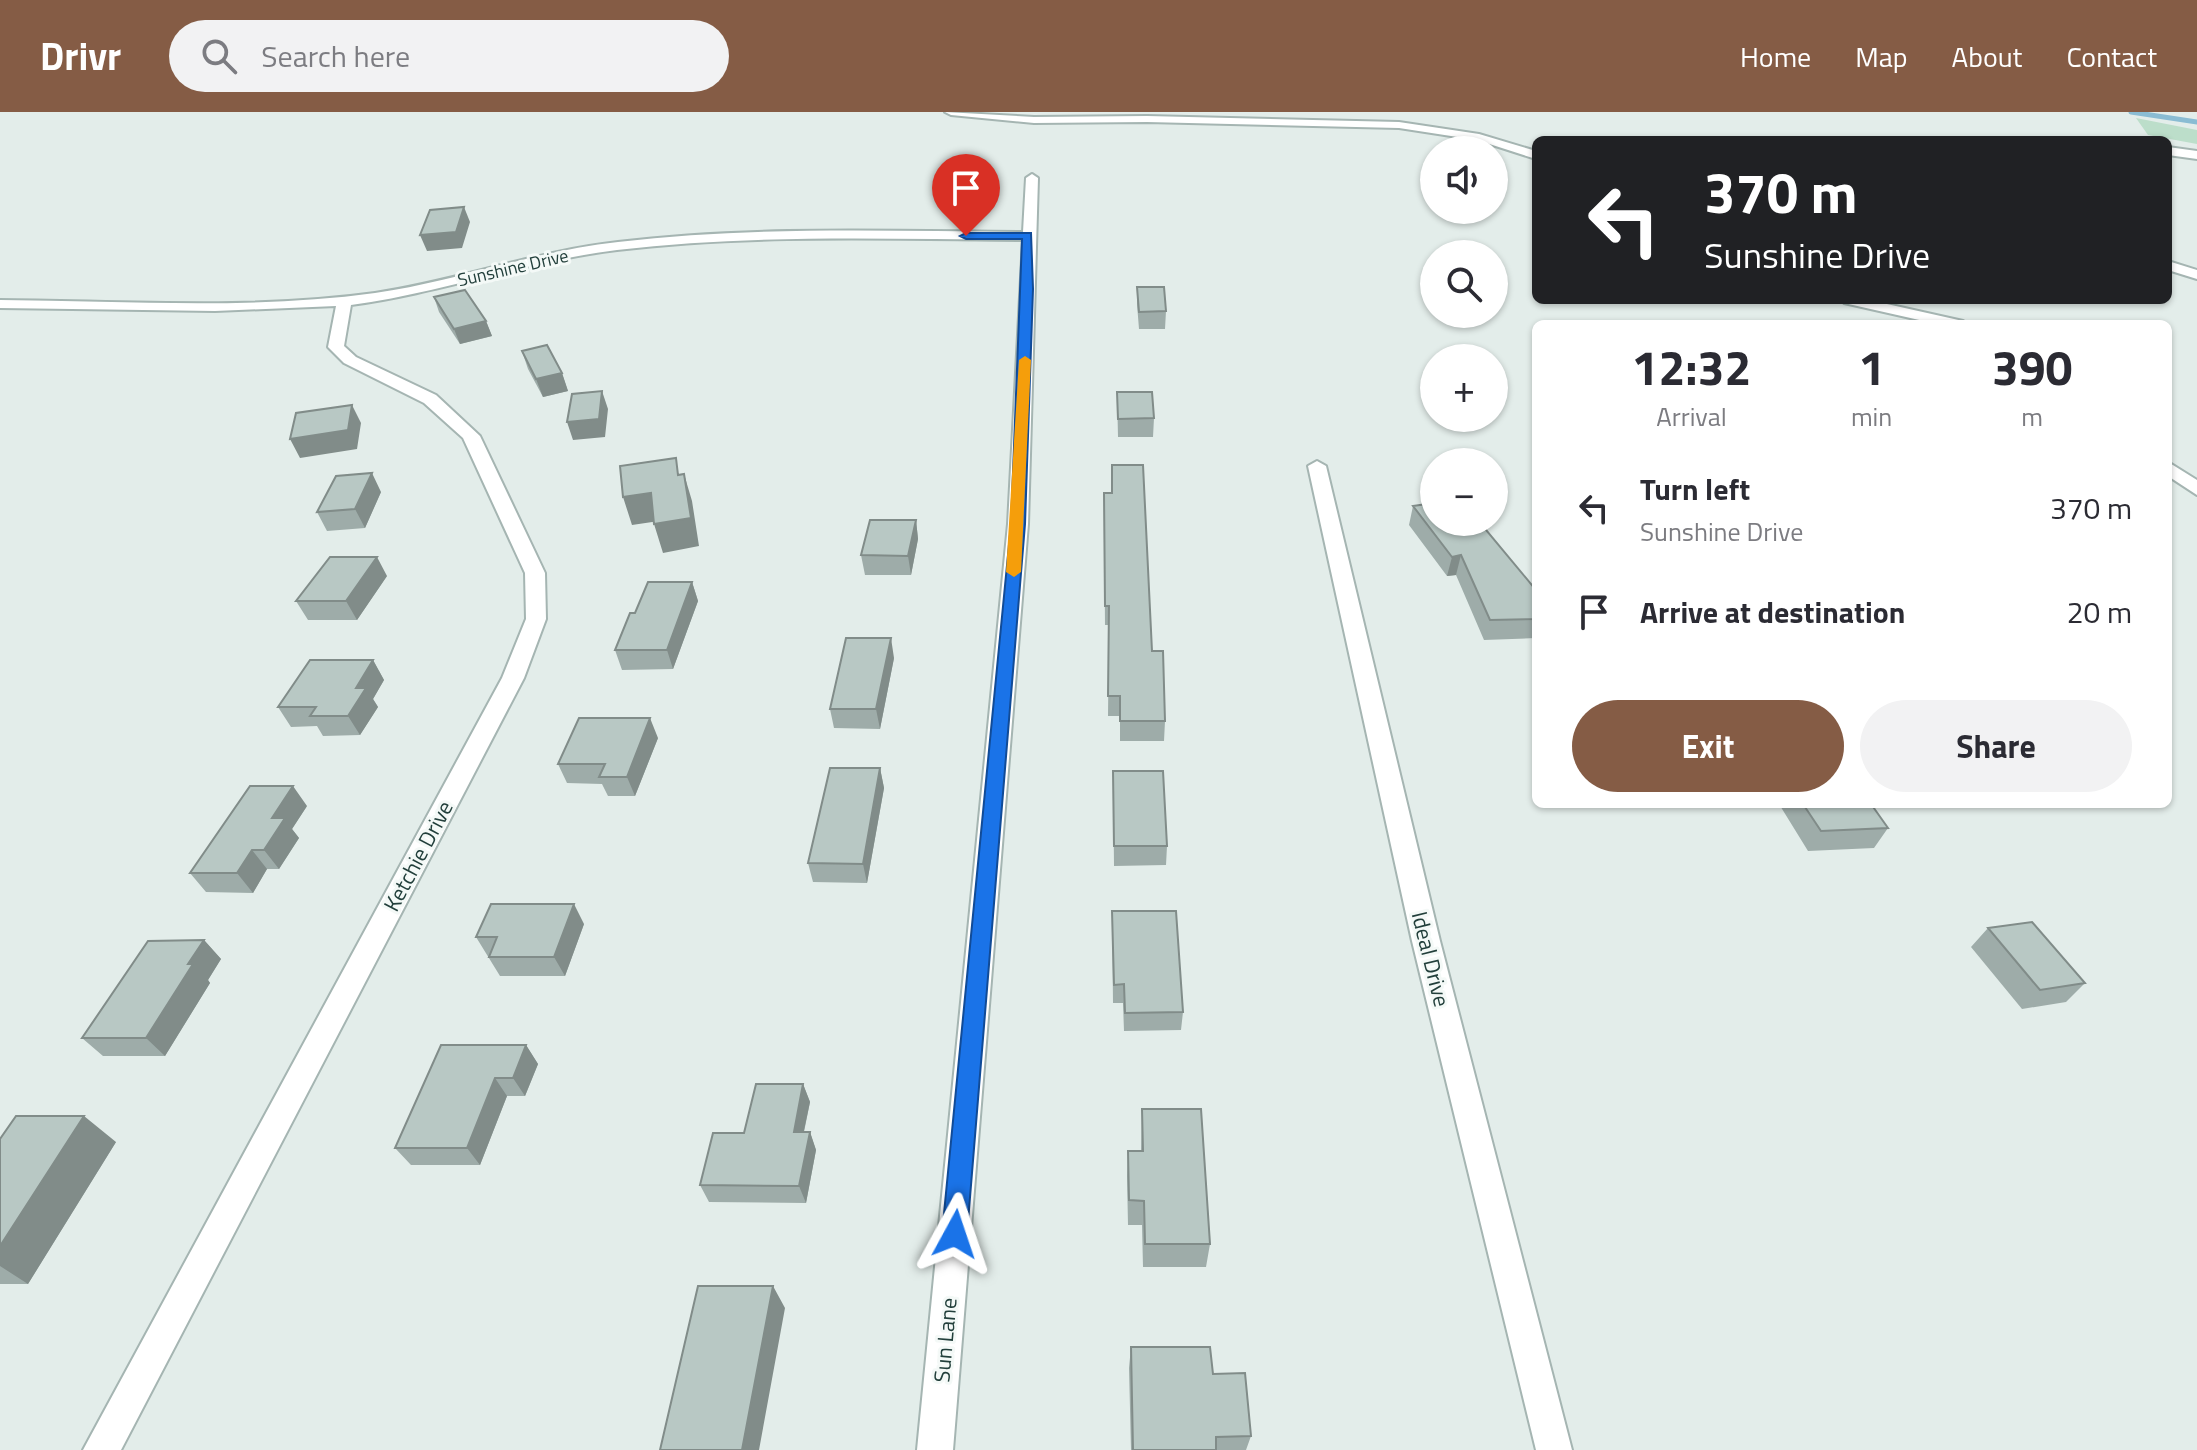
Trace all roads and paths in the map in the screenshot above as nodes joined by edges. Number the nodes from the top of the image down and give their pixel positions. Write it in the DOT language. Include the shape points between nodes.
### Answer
graph roads {
  1 [pos="951,112"];
  2 [pos="2172,152"];
  3 [pos="1532,154"];
  4 [pos="2197,155"];
  5 [pos="1032,178"];
  6 [pos="1027,236"];
  7 [pos="2172,266"];
  8 [pos="2197,275"];
  9 [pos="344,301"];
  10 [pos="0,304"];
  11 [pos="1874,304"];
  12 [pos="1957,317"];
  13 [pos="1317,466"];
  14 [pos="2172,470"];
  15 [pos="2197,489"];
  16 [pos="101,1450"];
  17 [pos="935,1450"];
  18 [pos="1554,1450"];
  1 -- 3 [label="street" via="1034,120 1399,125 1479,137"];
  2 -- 4 [label="street"];
  5 -- 6 [label="street, Sun Lane"];
  6 -- 9 [label="street, Sunshine Drive" via="811,236 614,246"];
  6 -- 17 [label="street, Sun Lane" via="1018,524"];
  7 -- 8 [label="street"];
  9 -- 10 [label="street, Sunshine Drive"];
  9 -- 16 [label="street, Ketchie Drive" via="336,347 350,360 430,399 471,436 535,573 536,619 513,678"];
  11 -- 12 [label="street"];
  13 -- 18 [label="street, Ideal Drive" via="1426,941"];
  14 -- 15 [label="street"];
}
